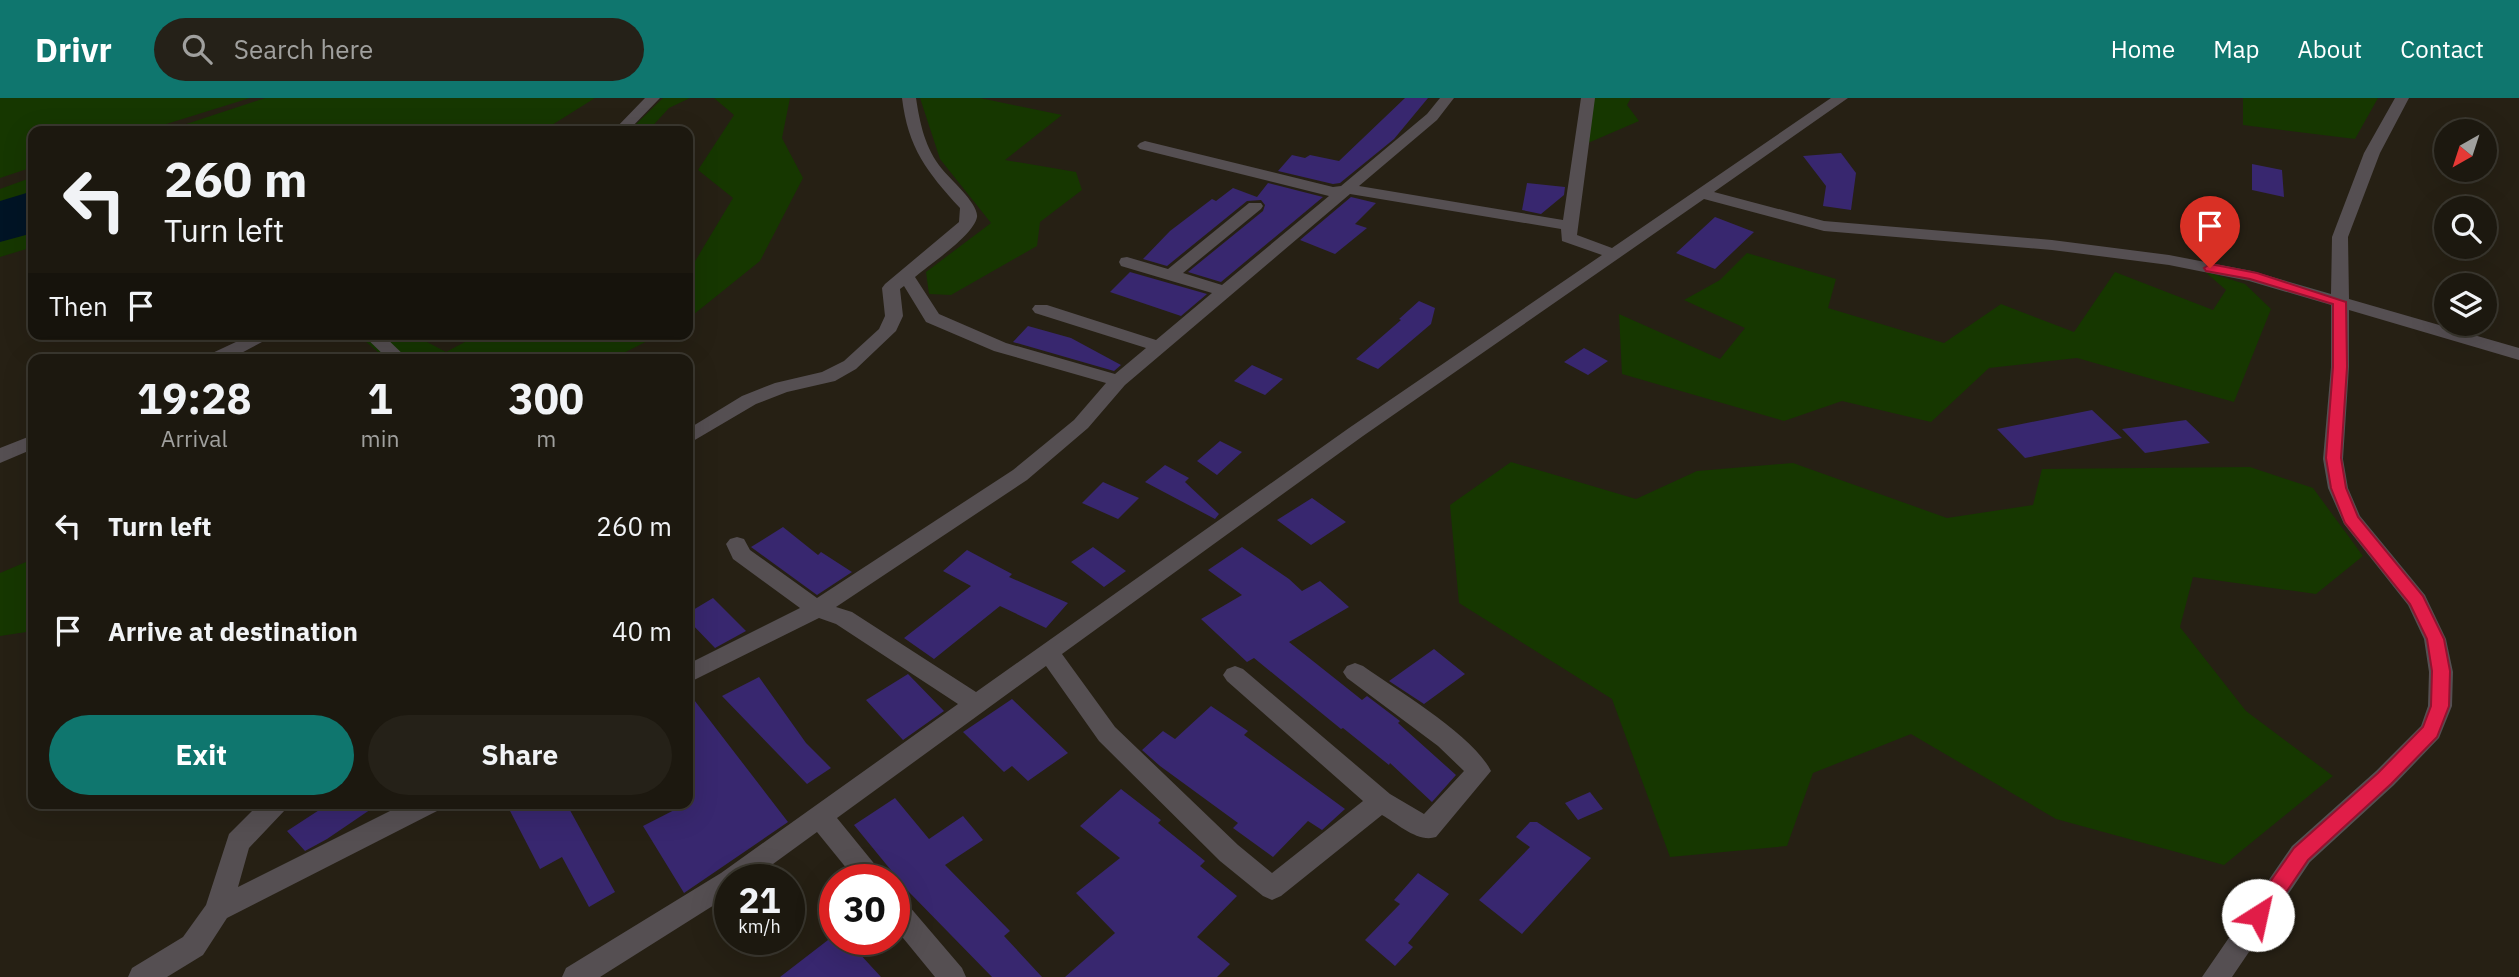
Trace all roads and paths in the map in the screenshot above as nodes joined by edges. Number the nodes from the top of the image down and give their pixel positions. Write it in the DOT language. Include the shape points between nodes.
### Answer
graph roads {
  1 [pos="653,98"];
  2 [pos="909,98"];
  3 [pos="1447,98"];
  4 [pos="1588,98"];
  5 [pos="1841,98"];
  6 [pos="2402,98"];
  7 [pos="625,126"];
  8 [pos="1145,146"];
  9 [pos="1347,189"];
  10 [pos="1702,194"];
  11 [pos="1255,206"];
  12 [pos="1570,226"];
  13 [pos="1615,254"];
  14 [pos="1127,262"];
  15 [pos="905,275"];
  16 [pos="1171,275"];
  17 [pos="1227,292"];
  18 [pos="2340,302"];
  19 [pos="1041,309"];
  20 [pos="255,340"];
  21 [pos="378,340"];
  22 [pos="1160,347"];
  23 [pos="225,354"];
  24 [pos="393,354"];
  25 [pos="2519,354"];
  26 [pos="1118,382"];
  27 [pos="693,433"];
  28 [pos="28,443"];
  29 [pos="0,456"];
  30 [pos="737,544"];
  31 [pos="817,609"];
  32 [pos="1048,652"];
  33 [pos="693,671"];
  34 [pos="1355,672"];
  35 [pos="1235,676"];
  36 [pos="978,705"];
  37 [pos="1381,801"];
  38 [pos="270,809"];
  39 [pos="418,809"];
  40 [pos="821,818"];
  41 [pos="755,864"];
  42 [pos="859,864"];
  43 [pos="714,892"];
  44 [pos="218,910"];
  45 [pos="910,926"];
  46 [pos="142,977"];
  47 [pos="576,977"];
  48 [pos="953,977"];
  49 [pos="2216,977"];
  1 -- 7 [label="street"];
  2 -- 15 [label="street" via="922,152 970,213 960,231"];
  3 -- 9 [label="street" via="1432,117"];
  4 -- 12 [label="street"];
  5 -- 10 [label="street"];
  6 -- 18 [label="street" via="2372,153 2340,237"];
  8 -- 9 [label="street" via="1333,192"];
  9 -- 12 [label="street"];
  9 -- 17 [label="street"];
  10 -- 13 [label="street"];
  10 -- 18 [label="street" via="1824,226 2169,260 2252,276"];
  11 -- 16 [label="street"];
  12 -- 13 [label="street" via="1568,238"];
  13 -- 32 [label="street"];
  14 -- 16 [label="street"];
  15 -- 26 [label="street" via="932,318 1000,347"];
  15 -- 27 [label="street" via="891,288 894,316 887,331 850,365 828,377 750,400"];
  16 -- 17 [label="street"];
  17 -- 22 [label="street"];
  18 -- 25 [label="street"];
  18 -- 49 [label="street" via="2333,458 2338,488 2351,519 2417,601 2435,639 2441,671 2440,706 2431,731 2301,854"];
  19 -- 22 [label="street"];
  20 -- 23 [label="street"];
  21 -- 24 [label="street"];
  22 -- 26 [label="street"];
  26 -- 31 [label="street" via="1081,424 1020,475"];
  28 -- 29 [label="street"];
  30 -- 31 [label="street" via="741,554"];
  31 -- 33 [label="street"];
  31 -- 36 [label="street" via="844,618"];
  32 -- 36 [label="street"];
  32 -- 37 [label="street" via="1107,734 1229,853 1272,888"];
  34 -- 37 [label="street" via="1447,739 1479,771 1427,829"];
  35 -- 37 [label="street"];
  36 -- 40 [label="street"];
  38 -- 44 [label="street" via="238,842"];
  39 -- 44 [label="street"];
  40 -- 41 [label="street"];
  40 -- 42 [label="street"];
  43 -- 47 [label="street"];
  44 -- 46 [label="street" via="193,946"];
  45 -- 48 [label="street"];
}
